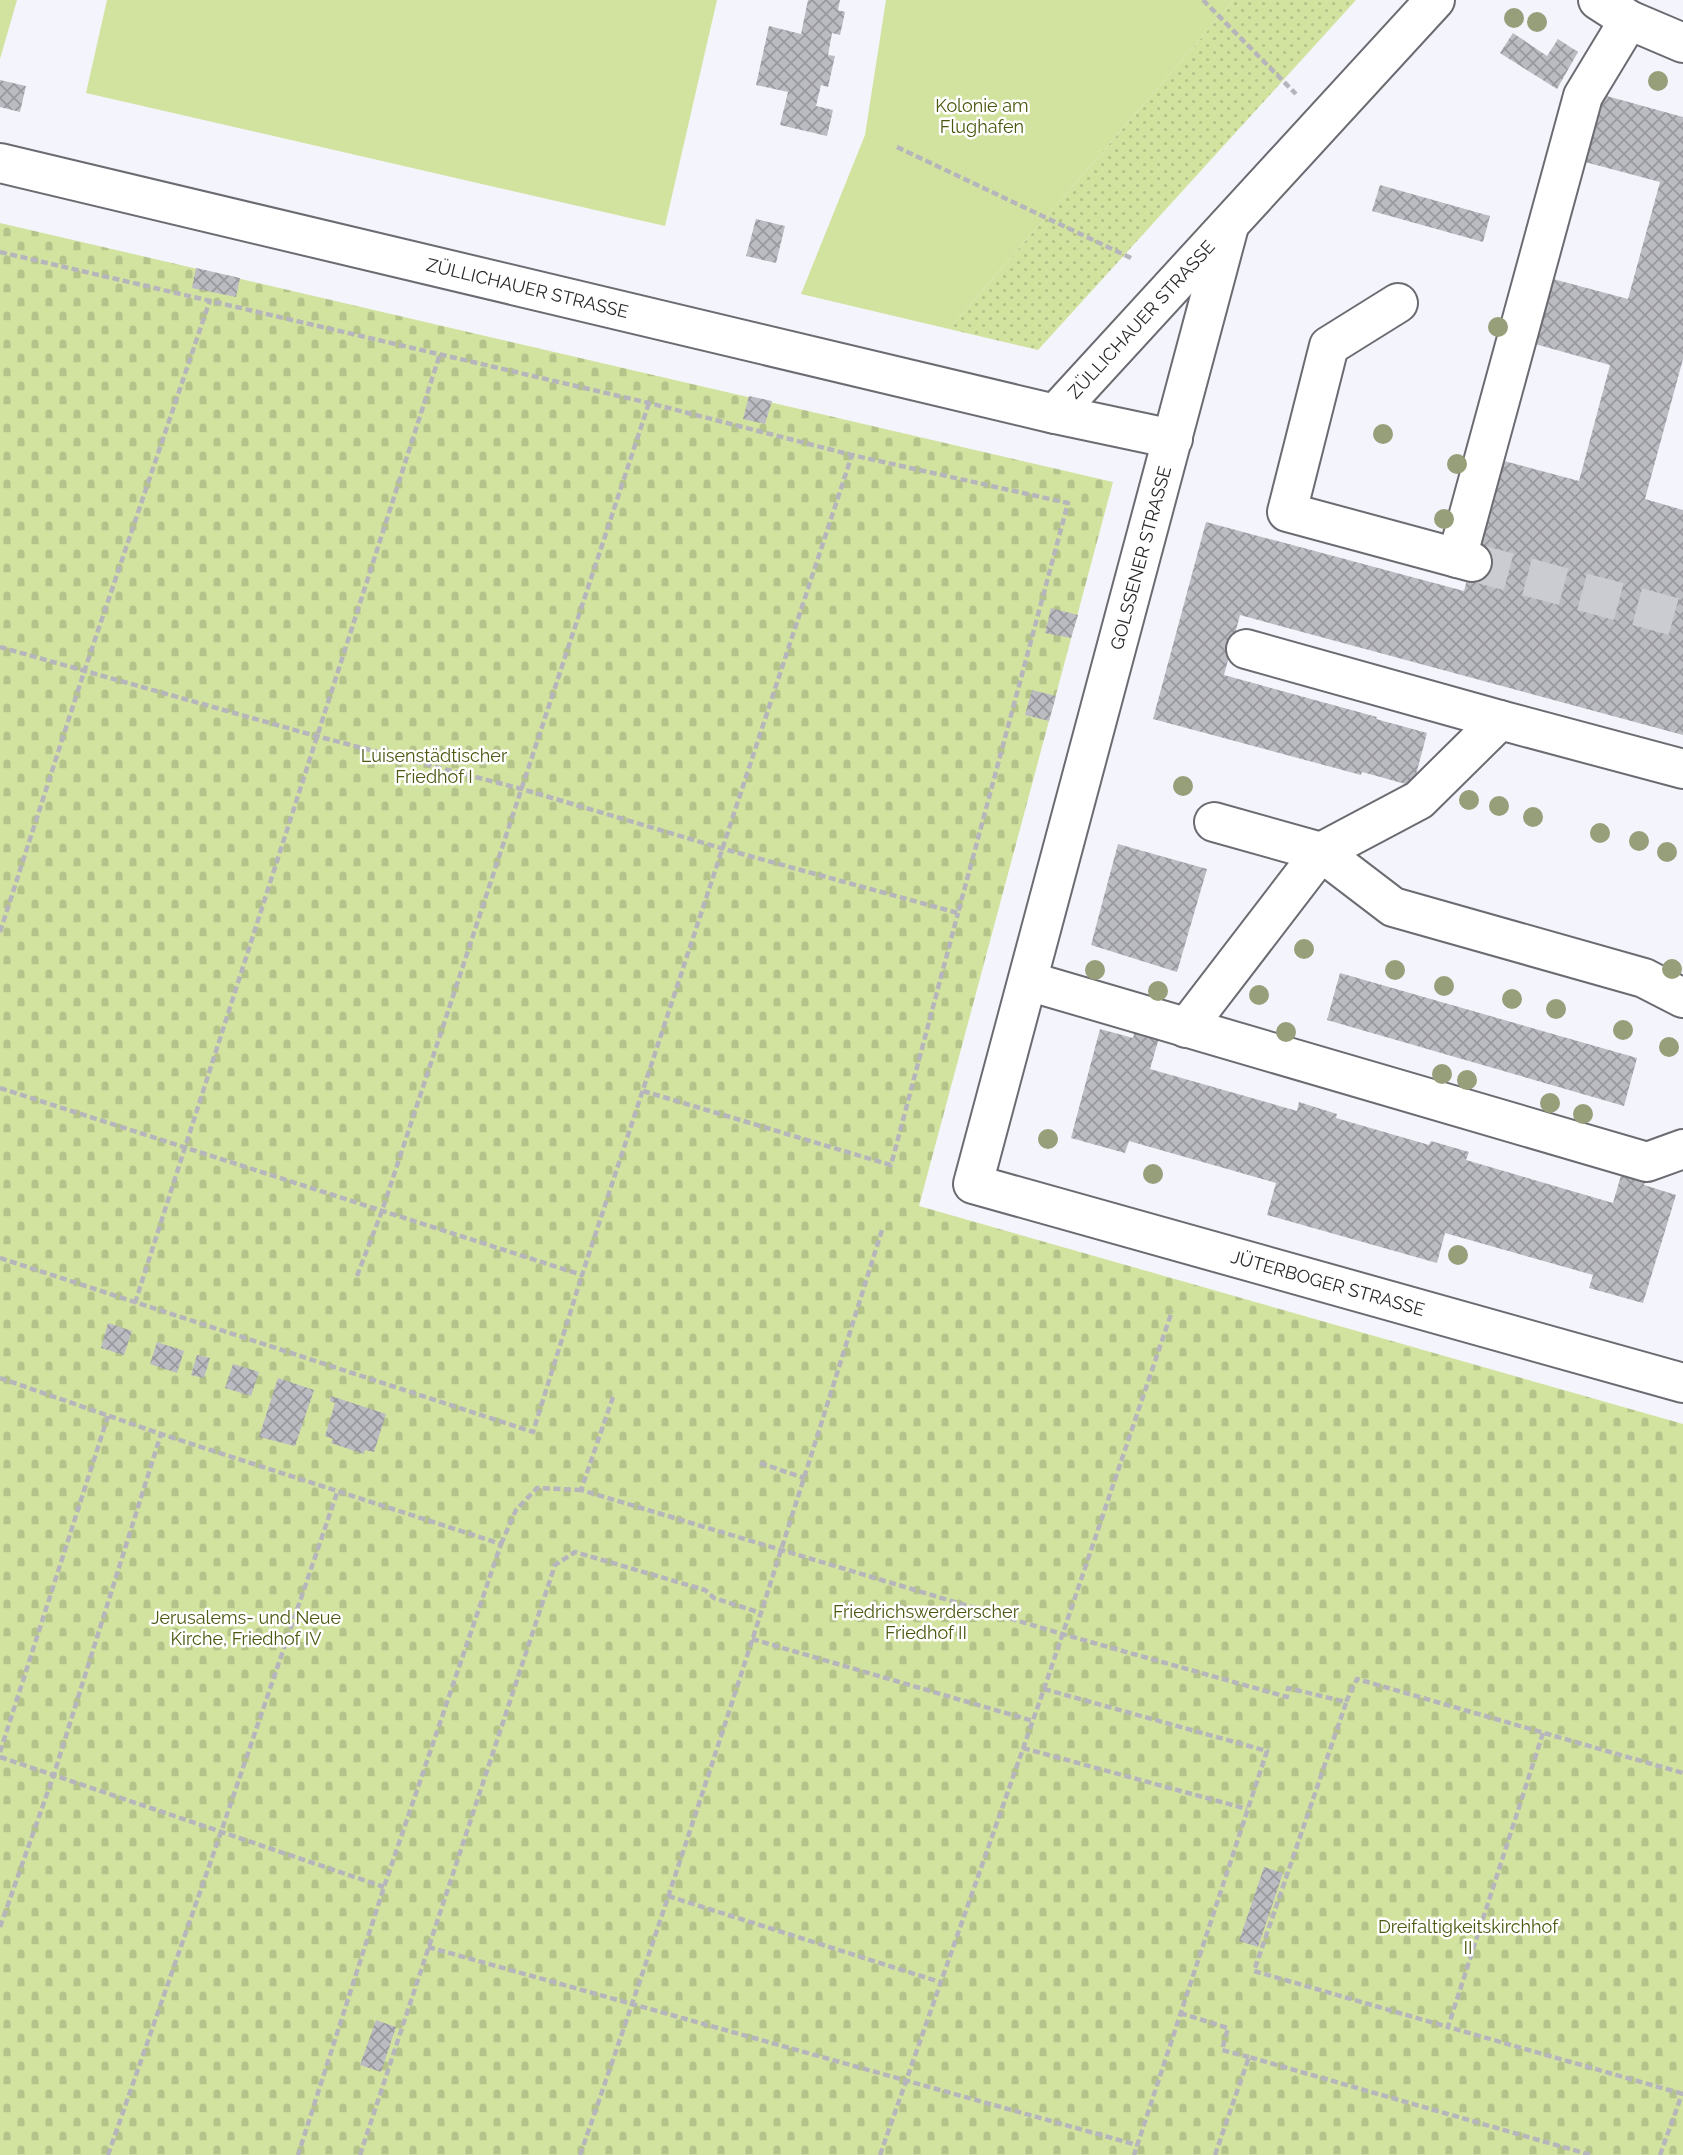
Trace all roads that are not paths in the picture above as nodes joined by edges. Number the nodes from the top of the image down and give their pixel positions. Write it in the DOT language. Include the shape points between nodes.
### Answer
graph roads {
  1 [pos="1434,0"];
  2 [pos="1613,10"];
  3 [pos="1683,43"];
  4 [pos="0,163"];
  5 [pos="1229,226"];
  6 [pos="1398,303"];
  7 [pos="1055,414"];
  8 [pos="1173,439"];
  9 [pos="1246,649"];
  10 [pos="1500,720"];
  11 [pos="1683,769"];
  12 [pos="1214,822"];
  13 [pos="1321,852"];
  14 [pos="1028,981"];
  15 [pos="1683,998"];
  16 [pos="1186,1028"];
  17 [pos="1683,1149"];
  18 [pos="973,1184"];
  19 [pos="1683,1383"];
  1 -- 5 [label="street, GOLSSENER STRASSE"];
  2 -- 3 [label="street"];
  2 -- 6 [label="street" via="1583,96 1465,560 1287,512 1329,346"];
  4 -- 7 [label="street, ZÜLLICHAUER STRASSE"];
  5 -- 7 [label="street, ZÜLLICHAUER STRASSE"];
  5 -- 8 [label="street, GOLSSENER STRASSE"];
  7 -- 8 [label="street, ZÜLLICHAUER STRASSE"];
  8 -- 14 [label="street, GOLSSENER STRASSE"];
  9 -- 10 [label="street"];
  10 -- 11 [label="street"];
  10 -- 13 [label="street" via="1419,800"];
  12 -- 13 [label="street"];
  13 -- 15 [label="street" via="1394,907 1644,978"];
  13 -- 16 [label="street"];
  14 -- 16 [label="street"];
  14 -- 18 [label="street, GOLSSENER STRASSE"];
  16 -- 17 [label="street" via="1647,1162"];
  18 -- 19 [label="street, JÜTERBOGER STRASSE"];
}
